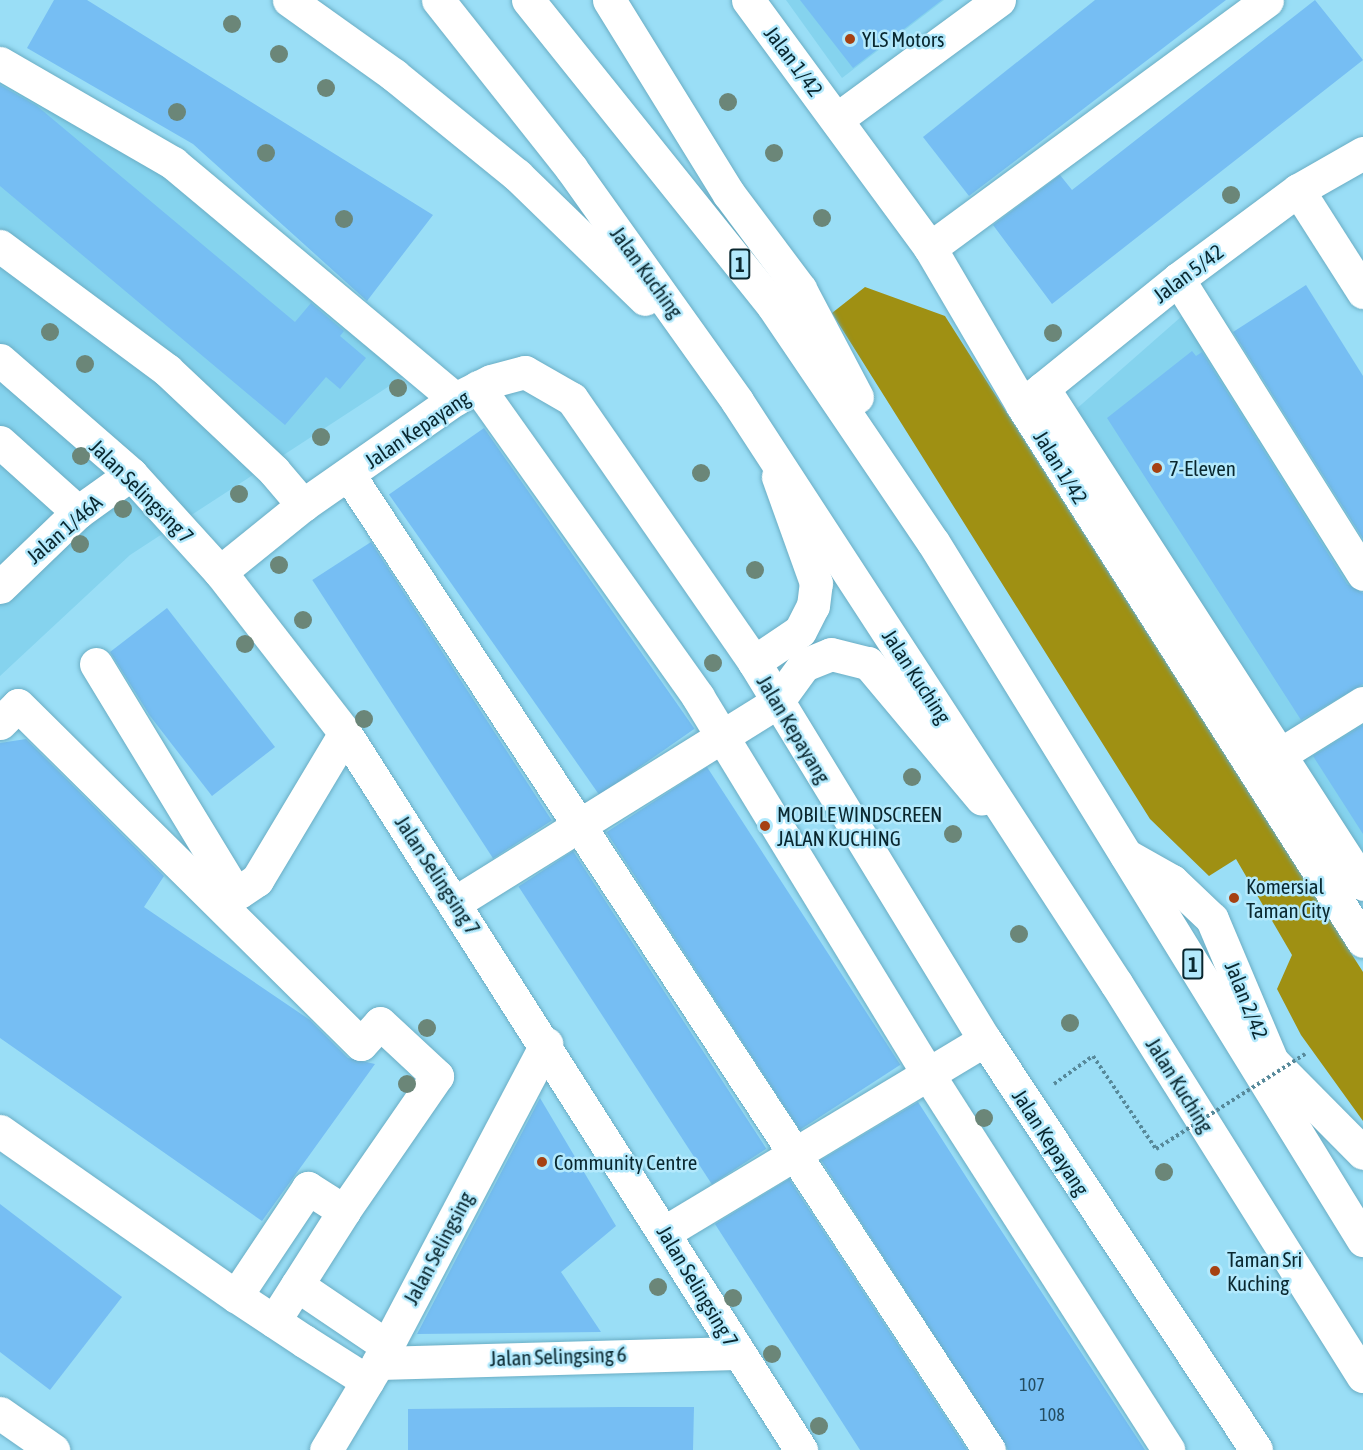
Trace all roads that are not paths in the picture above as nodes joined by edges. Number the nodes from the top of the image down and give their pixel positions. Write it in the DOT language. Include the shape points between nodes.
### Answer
graph roads {
  1 [pos="289,0"];
  2 [pos="438,0"];
  3 [pos="528,0"];
  4 [pos="609,0"];
  5 [pos="748,0"];
  6 [pos="999,0"];
  7 [pos="1267,0"];
  8 [pos="0,63"];
  9 [pos="837,119"];
  10 [pos="1363,153"];
  11 [pos="1298,190"];
  12 [pos="0,246"];
  13 [pos="930,248"];
  14 [pos="1178,279"];
  15 [pos="1363,292"];
  16 [pos="0,360"];
  17 [pos="467,393"];
  18 [pos="1032,397"];
  19 [pos="737,401"];
  20 [pos="0,442"];
  21 [pos="764,443"];
  22 [pos="131,474"];
  23 [pos="350,475"];
  24 [pos="303,505"];
  25 [pos="78,512"];
  26 [pos="933,542"];
  27 [pos="220,572"];
  28 [pos="1363,574"];
  29 [pos="0,587"];
  30 [pos="754,662"];
  31 [pos="96,664"];
  32 [pos="777,702"];
  33 [pos="1363,703"];
  34 [pos="0,723"];
  35 [pos="345,733"];
  36 [pos="722,737"];
  37 [pos="1266,764"];
  38 [pos="578,827"];
  39 [pos="1126,855"];
  40 [pos="1363,884"];
  41 [pos="1055,889"];
  42 [pos="456,902"];
  43 [pos="1363,942"];
  44 [pos="985,1040"];
  45 [pos="546,1044"];
  46 [pos="928,1074"];
  47 [pos="0,1131"];
  48 [pos="1363,1153"];
  49 [pos="795,1154"];
  50 [pos="345,1211"];
  51 [pos="665,1232"];
  52 [pos="1363,1240"];
  53 [pos="297,1285"];
  54 [pos="236,1296"];
  55 [pos="274,1321"];
  56 [pos="738,1353"];
  57 [pos="377,1363"];
  58 [pos="1363,1376"];
  59 [pos="0,1413"];
  60 [pos="53,1450"];
  61 [pos="326,1450"];
  62 [pos="801,1450"];
  63 [pos="989,1450"];
  64 [pos="1168,1450"];
  65 [pos="1256,1450"];
  1 -- 19 [label="main road" via="394,75 517,175 619,269"];
  2 -- 19 [label="main road, Jalan Kuching" via="571,168"];
  3 -- 26 [label="main road, 1" via="773,306"];
  4 -- 26 [label="main road" via="729,194 800,289"];
  5 -- 9 [label="main road, Jalan 1/42"];
  6 -- 9 [label="main road"];
  7 -- 13 [label="main road"];
  8 -- 17 [label="main road" via="173,163"];
  9 -- 13 [label="main road, Jalan 1/42"];
  10 -- 11 [label="main road, Jalan 5/42"];
  11 -- 14 [label="main road, Jalan 5/42"];
  11 -- 15 [label="main road"];
  12 -- 24 [label="main road" via="167,370 274,471"];
  13 -- 18 [label="main road, Jalan 1/42"];
  14 -- 18 [label="main road, Jalan 5/42"];
  14 -- 28 [label="main road"];
  16 -- 22 [label="main road, Jalan Selingsing 7"];
  17 -- 23 [label="main road, Jalan Kepayang"];
  17 -- 30 [label="main road, Jalan Kepayang" via="525,372 572,399"];
  17 -- 36 [label="main road"];
  18 -- 37 [label="main road, Jalan 1/42"];
  19 -- 21 [label="main road, Jalan Kuching"];
  20 -- 25 [label="main road"];
  21 -- 30 [label="main road" via="816,583 809,620"];
  21 -- 41 [label="main road, Jalan Kuching"];
  22 -- 25 [label="main road, Jalan 1/46A"];
  22 -- 27 [label="main road, Jalan Selingsing 7"];
  23 -- 24 [label="main road, Jalan Kepayang"];
  23 -- 38 [label="main road"];
  24 -- 27 [label="main road, Jalan Kepayang"];
  25 -- 29 [label="main road, Jalan 1/46A"];
  26 -- 39 [label="main road, 1"];
  27 -- 35 [label="main road, Jalan Selingsing 7"];
  30 -- 32 [label="main road, Jalan Kepayang"];
  31 -- 35 [label="main road" via="232,888 239,892 257,880"];
  32 -- 36 [label="main road"];
  32 -- 41 [label="main road" via="812,660 838,653 868,663"];
  32 -- 44 [label="main road, Jalan Kepayang"];
  33 -- 37 [label="main road"];
  34 -- 50 [label="main road" via="18,705 361,1044 380,1023 437,1076"];
  35 -- 42 [label="main road, Jalan Selingsing 7"];
  36 -- 38 [label="main road"];
  36 -- 46 [label="main road"];
  37 -- 40 [label="main road"];
  37 -- 43 [label="main road, Jalan 1/42"];
  38 -- 42 [label="main road"];
  38 -- 49 [label="main road"];
  39 -- 48 [label="main road, Jalan 2/42" via="1172,881 1212,919 1272,1061"];
  39 -- 52 [label="main road, 1"];
  41 -- 58 [label="main road, Jalan Kuching"];
  42 -- 45 [label="main road, Jalan Selingsing 7"];
  44 -- 46 [label="main road"];
  44 -- 65 [label="main road, Jalan Kepayang"];
  45 -- 51 [label="main road, Jalan Selingsing 7"];
  45 -- 57 [label="main road, Jalan Selingsing"];
  46 -- 49 [label="main road"];
  46 -- 64 [label="main road"];
  47 -- 54 [label="main road"];
  49 -- 51 [label="main road"];
  49 -- 63 [label="main road"];
  50 -- 53 [label="main road"];
  50 -- 54 [label="main road" via="308,1188"];
  51 -- 56 [label="main road, Jalan Selingsing 7"];
  53 -- 55 [label="main road"];
  53 -- 57 [label="main road"];
  54 -- 55 [label="main road"];
  55 -- 57 [label="main road"];
  56 -- 57 [label="main road, Jalan Selingsing 6"];
  56 -- 62 [label="main road, Jalan Selingsing 7"];
  57 -- 61 [label="main road, Jalan Selingsing"];
  59 -- 60 [label="main road"];
}
